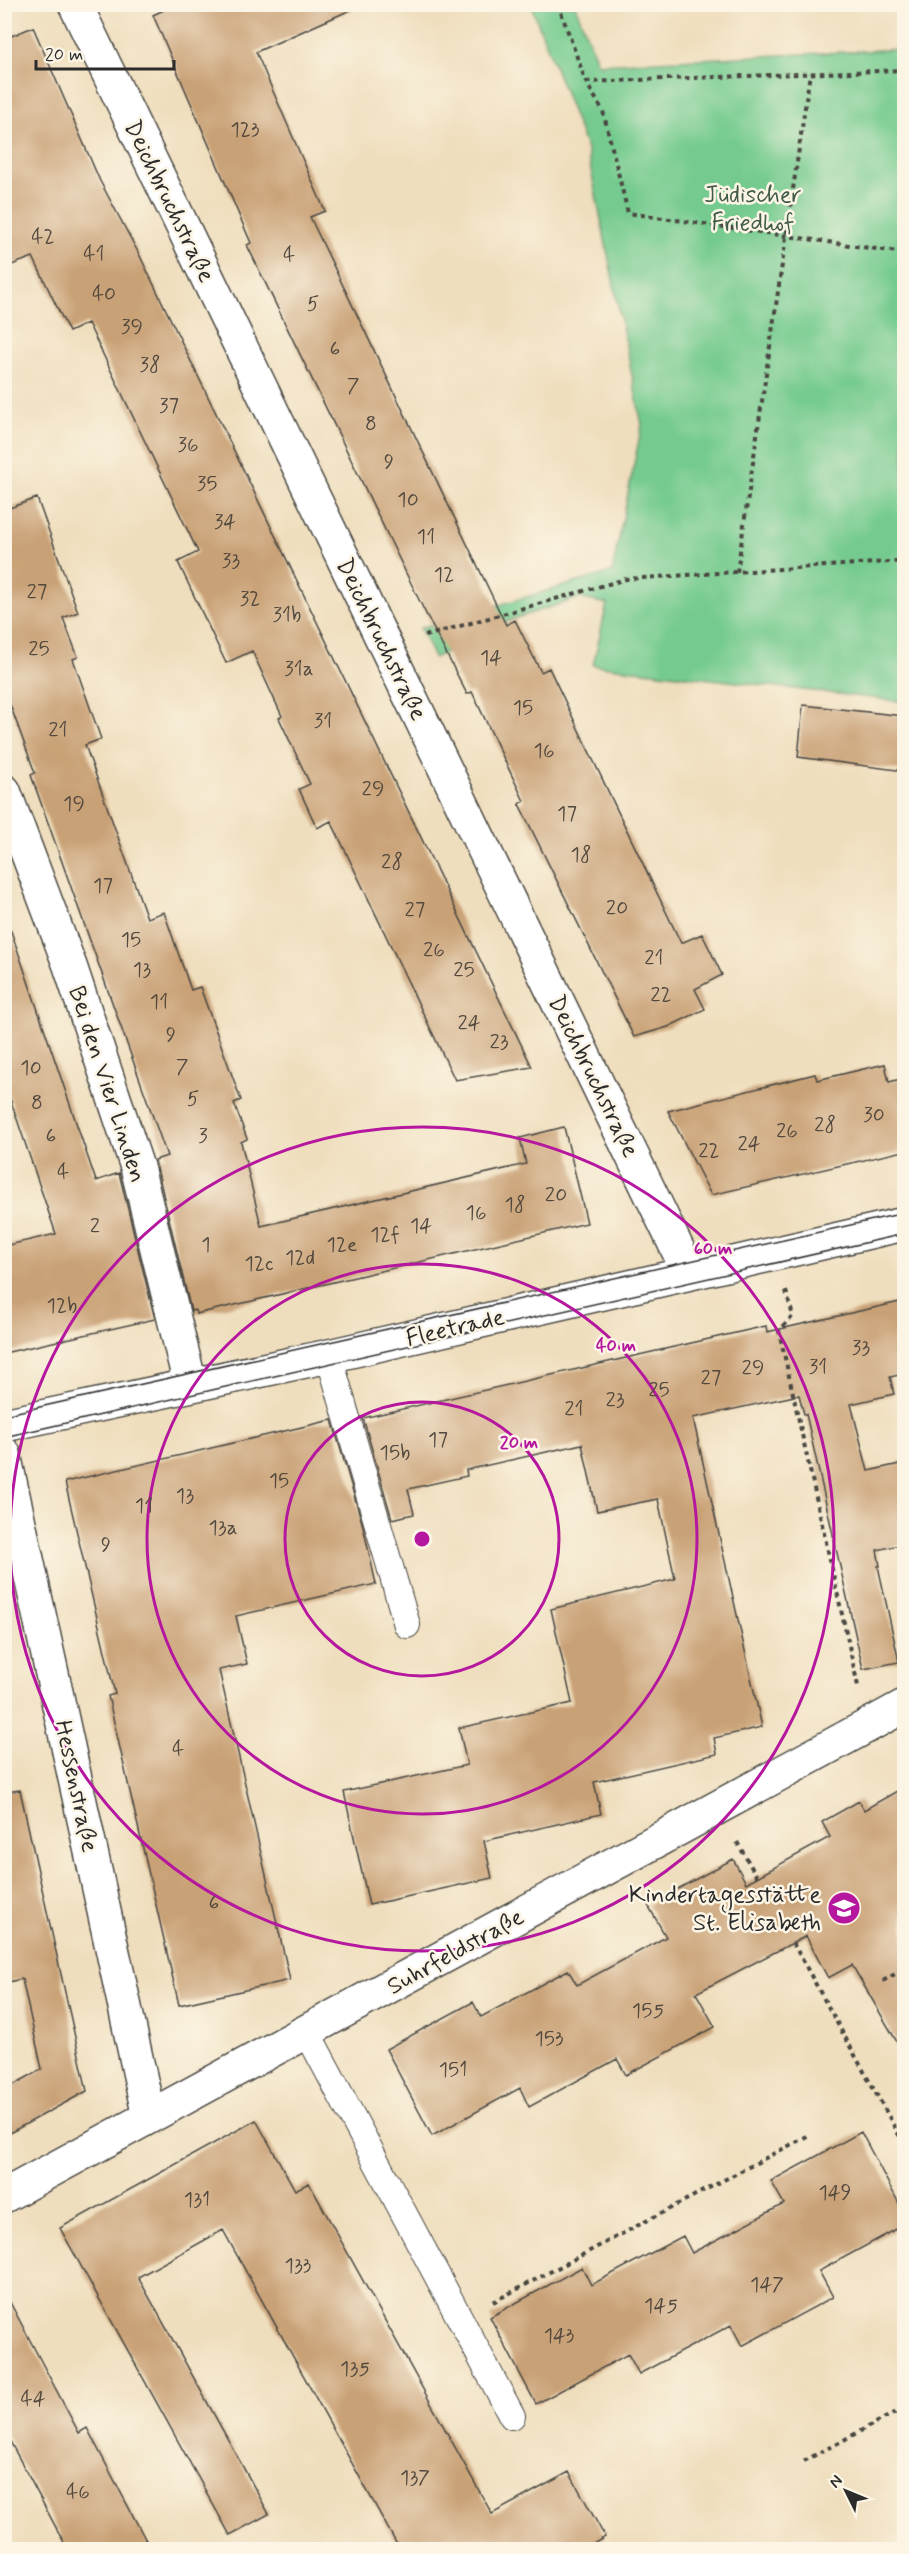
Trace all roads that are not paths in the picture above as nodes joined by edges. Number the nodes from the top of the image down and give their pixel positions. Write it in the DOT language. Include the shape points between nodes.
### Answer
graph roads {
  1 [pos="75,4"];
  2 [pos="4,791"];
  3 [pos="904,1224"];
  4 [pos="689,1273"];
  5 [pos="329,1356"];
  6 [pos="190,1384"];
  7 [pos="4,1425"];
  8 [pos="4,1454"];
  9 [pos="406,1625"];
  10 [pos="904,1706"];
  11 [pos="307,2032"];
  12 [pos="149,2117"];
  13 [pos="4,2196"];
  14 [pos="512,2416"];
  1 -- 4 [label="street, Deichbruchstraße"];
  2 -- 6 [label="street, Bei den Vier Linden" via="70,966 137,1167"];
  3 -- 4 [label="street, Fleetrade"];
  4 -- 5 [label="street, Fleetrade"];
  5 -- 6 [label="street, Fleetrade"];
  5 -- 9 [label="lane"];
  6 -- 7 [label="street, Fleetrade"];
  8 -- 12 [label="street, Hessenstraße"];
  10 -- 11 [label="street, Suhrfeldstraße"];
  11 -- 12 [label="street, Suhrfeldstraße"];
  11 -- 14 [label="lane"];
  12 -- 13 [label="street, Suhrfeldstraße"];
}
